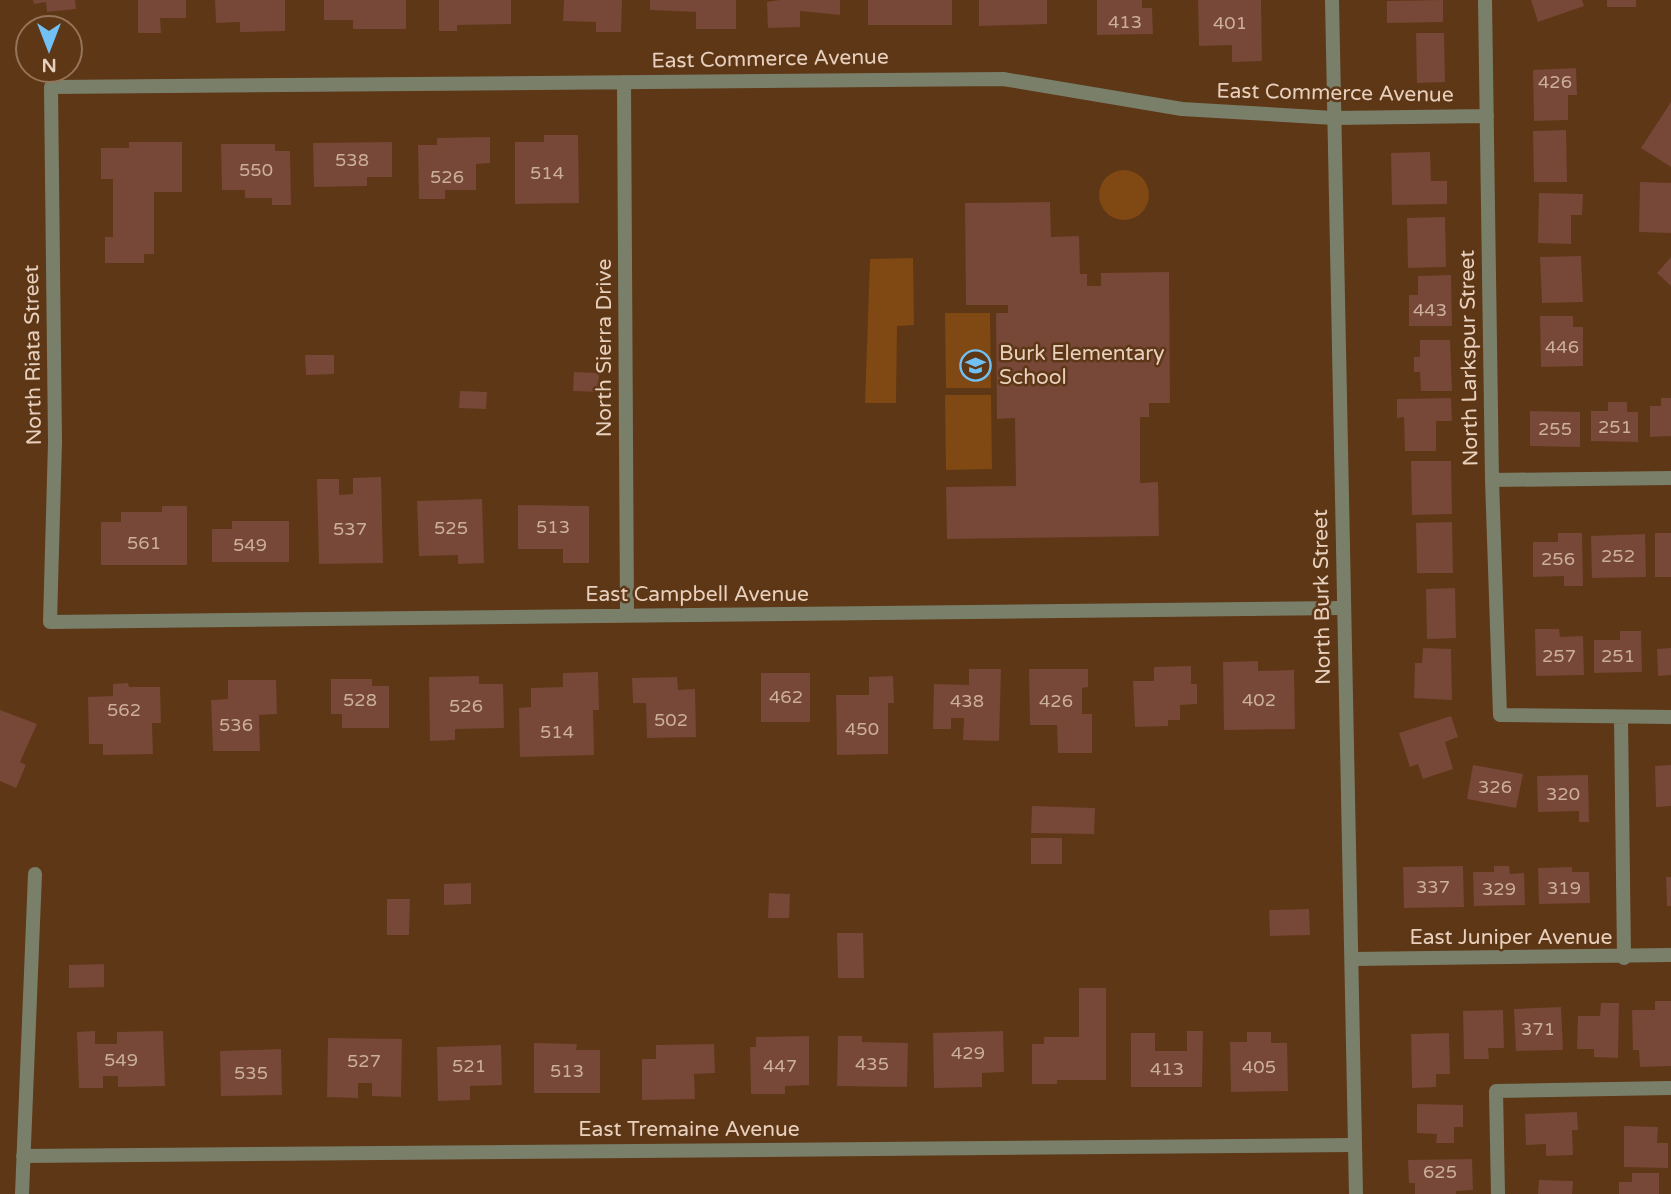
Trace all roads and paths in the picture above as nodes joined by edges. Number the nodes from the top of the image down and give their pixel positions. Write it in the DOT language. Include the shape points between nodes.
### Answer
graph roads {
  1 [pos="1332,0"];
  2 [pos="1485,0"];
  3 [pos="624,82"];
  4 [pos="51,87"];
  5 [pos="1487,117"];
  6 [pos="1334,118"];
  7 [pos="1671,478"];
  8 [pos="1492,480"];
  9 [pos="1343,608"];
  10 [pos="627,615"];
  11 [pos="50,622"];
  12 [pos="1671,717"];
  13 [pos="1620,718"];
  14 [pos="35,874"];
  15 [pos="1671,955"];
  16 [pos="1624,958"];
  17 [pos="1352,959"];
  18 [pos="1671,1088"];
  19 [pos="1354,1144"];
  20 [pos="23,1156"];
  21 [pos="22,1194"];
  22 [pos="1356,1194"];
  23 [pos="1498,1194"];
  1 -- 6 [label="street, North Burk Street"];
  2 -- 5 [label="street, North Larkspur Street"];
  3 -- 4 [label="street, East Commerce Avenue"];
  3 -- 6 [label="street, East Commerce Avenue" via="1003,79 1182,109"];
  3 -- 10 [label="street, North Sierra Drive"];
  4 -- 11 [label="street, North Riata Street" via="55,442"];
  5 -- 6 [label="street, East Commerce Avenue"];
  5 -- 8 [label="street, North Larkspur Street"];
  6 -- 9 [label="street, North Burk Street"];
  7 -- 8 [label="street"];
  8 -- 13 [label="street, North Larkspur Street" via="1500,715"];
  9 -- 10 [label="street, East Campbell Avenue"];
  9 -- 17 [label="street, North Burk Street"];
  10 -- 11 [label="street, East Campbell Avenue"];
  12 -- 13 [label="street"];
  13 -- 16 [label="street"];
  14 -- 20 [label="street"];
  15 -- 16 [label="street, East Juniper Avenue"];
  16 -- 17 [label="street, East Juniper Avenue"];
  17 -- 19 [label="street, North Burk Street"];
  18 -- 23 [label="street" via="1496,1091"];
  19 -- 20 [label="street, East Tremaine Avenue"];
  19 -- 22 [label="street, North Burk Street"];
  20 -- 21 [label="street"];
}
